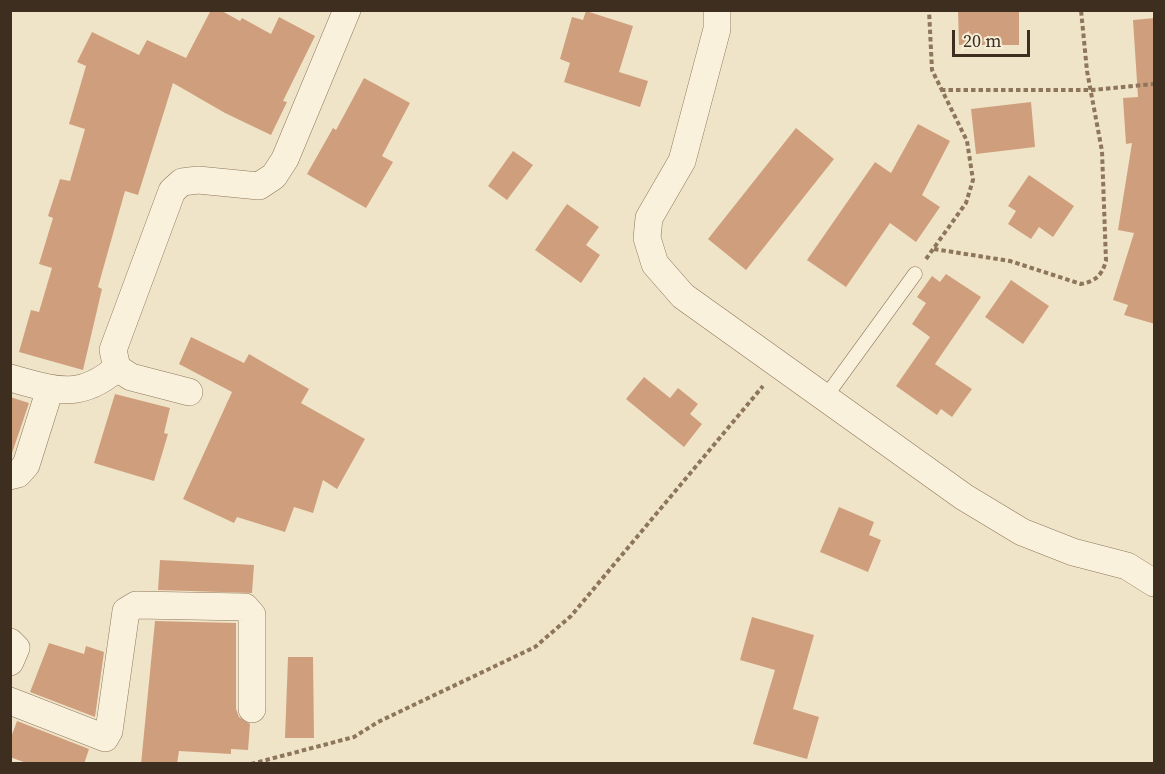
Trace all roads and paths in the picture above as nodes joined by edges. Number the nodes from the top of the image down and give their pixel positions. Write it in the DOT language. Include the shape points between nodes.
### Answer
graph roads {
  1 [pos="347,10"];
  2 [pos="717,10"];
  3 [pos="929,10"];
  4 [pos="1081,10"];
  5 [pos="1155,84"];
  6 [pos="941,90"];
  7 [pos="1092,90"];
  8 [pos="934,249"];
  9 [pos="915,274"];
  10 [pos="779,365"];
  11 [pos="117,368"];
  12 [pos="10,378"];
  13 [pos="50,388"];
  14 [pos="189,392"];
  15 [pos="824,399"];
  16 [pos="10,476"];
  17 [pos="1155,583"];
  18 [pos="10,642"];
  19 [pos="10,662"];
  20 [pos="10,701"];
  21 [pos="252,709"];
  22 [pos="250,764"];
  1 -- 11 [label="street" via="285,159 274,176 260,186 198,180 182,182 172,191 113,350"];
  2 -- 10 [label="street" via="717,29 681,161 649,218 647,238 655,264 682,296"];
  3 -- 6 [label="path" via="930,57"];
  4 -- 7 [label="path"];
  5 -- 7 [label="path"];
  6 -- 7 [label="path"];
  6 -- 8 [label="path" via="967,141 973,180 966,203"];
  7 -- 8 [label="path" via="1102,151 1106,261 1097,278 1081,284 1010,261"];
  8 -- 9 [label="path"];
  9 -- 15 [label="lane"];
  10 -- 15 [label="street"];
  10 -- 22 [label="path" via="553,634 535,647 354,737"];
  11 -- 13 [label="street" via="82,390"];
  11 -- 14 [label="street" via="131,376"];
  12 -- 13 [label="street"];
  13 -- 16 [label="street" via="27,465"];
  15 -- 17 [label="street" via="964,497 1022,532 1127,567"];
  18 -- 19 [label="street" via="16,648"];
  20 -- 21 [label="street" via="105,738 126,611 136,605 245,607 252,615"];
}
